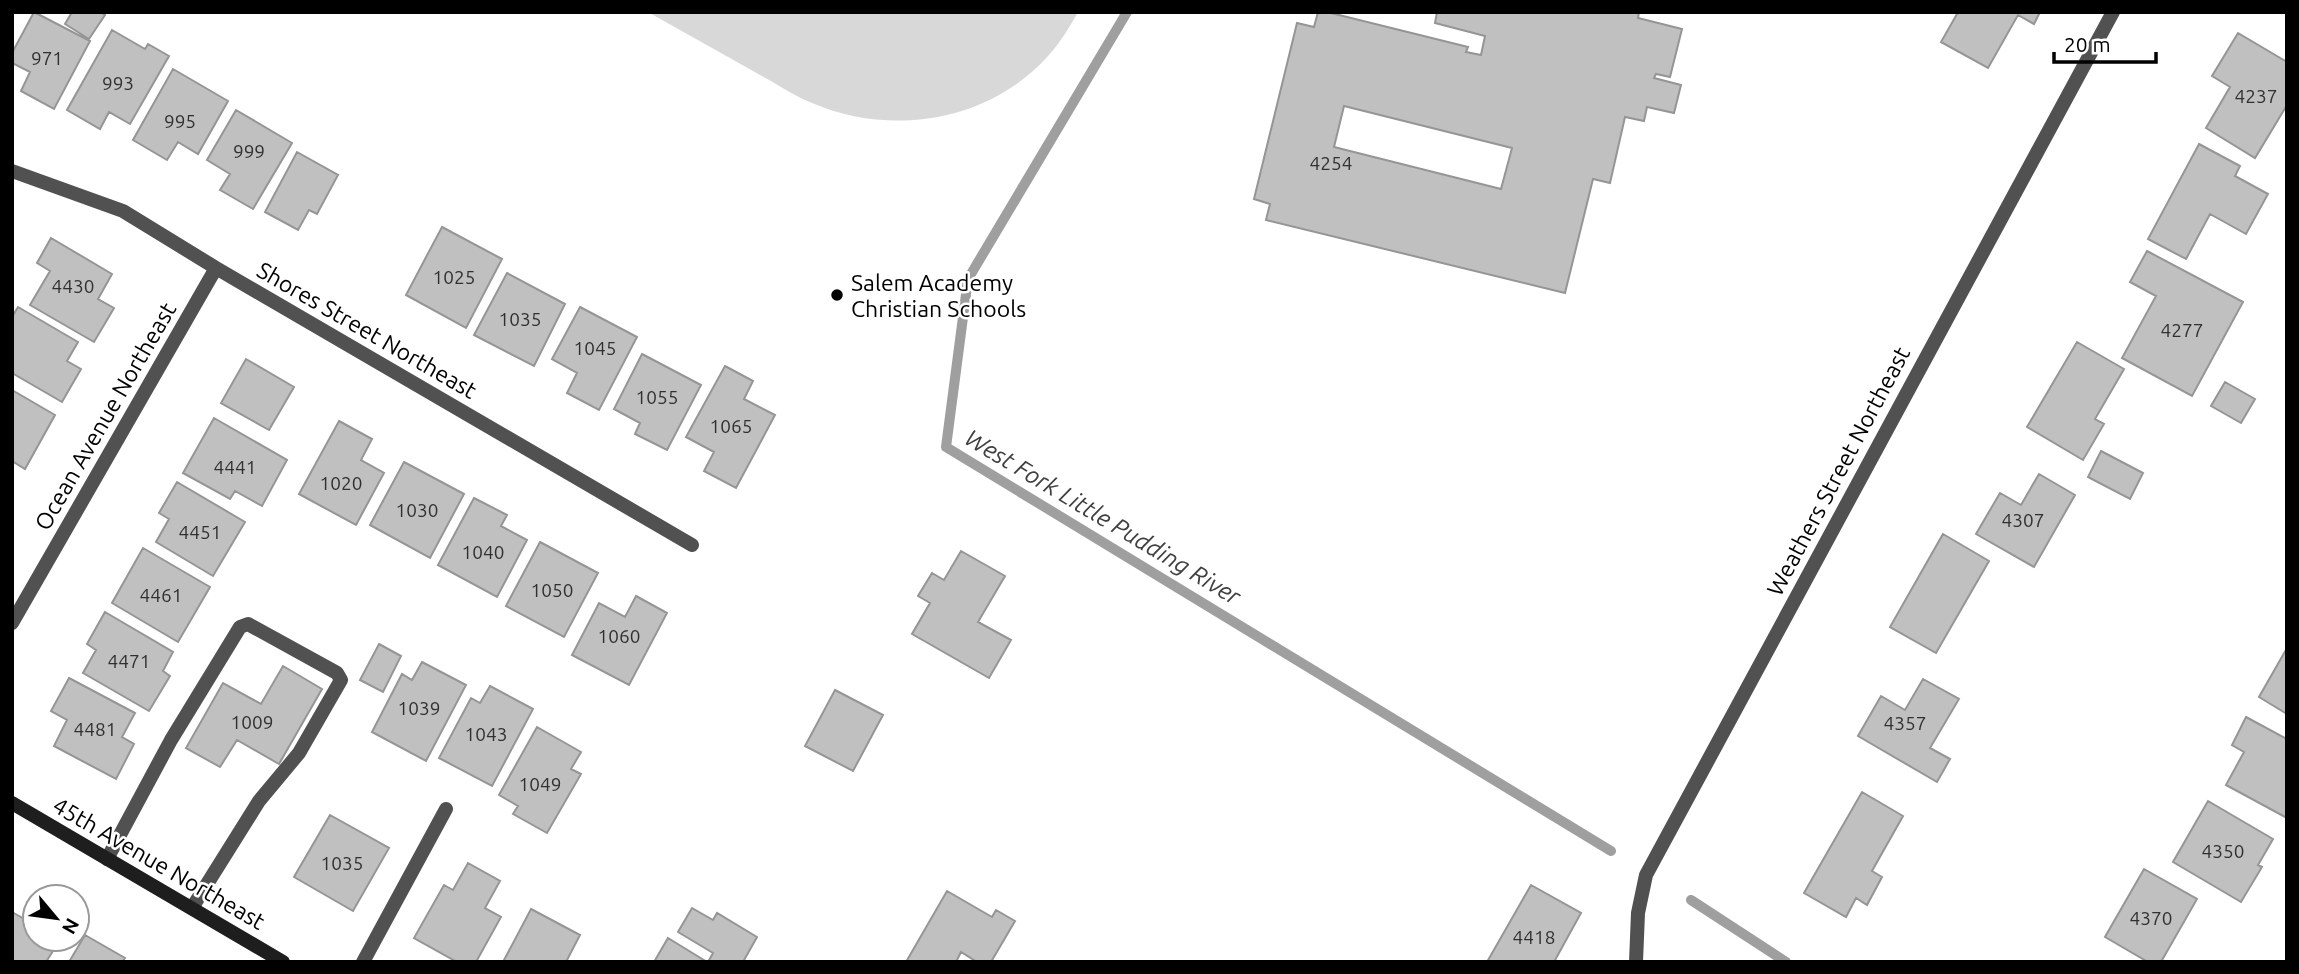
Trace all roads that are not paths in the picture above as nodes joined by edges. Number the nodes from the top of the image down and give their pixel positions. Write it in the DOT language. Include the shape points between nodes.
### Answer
graph roads {
  1 [pos="2113,12"];
  2 [pos="12,171"];
  3 [pos="216,268"];
  4 [pos="692,545"];
  5 [pos="12,623"];
  6 [pos="12,803"];
  7 [pos="446,809"];
  8 [pos="107,859"];
  9 [pos="192,908"];
  10 [pos="283,962"];
  11 [pos="363,962"];
  12 [pos="1636,962"];
  1 -- 12 [label="street, Weathers Street Northeast" via="1646,874 1638,913"];
  2 -- 3 [label="street, Shores Street Northeast" via="123,211"];
  3 -- 4 [label="street, Shores Street Northeast"];
  3 -- 5 [label="street, Ocean Avenue Northeast"];
  6 -- 8 [label="street, 45th Avenue Northeast"];
  7 -- 11 [label="street"];
  8 -- 9 [label="street, 45th Avenue Northeast"];
  8 -- 9 [label="street" via="171,740 240,627 248,624 337,673 341,680 299,753 260,801"];
  9 -- 10 [label="street, 45th Avenue Northeast"];
}
